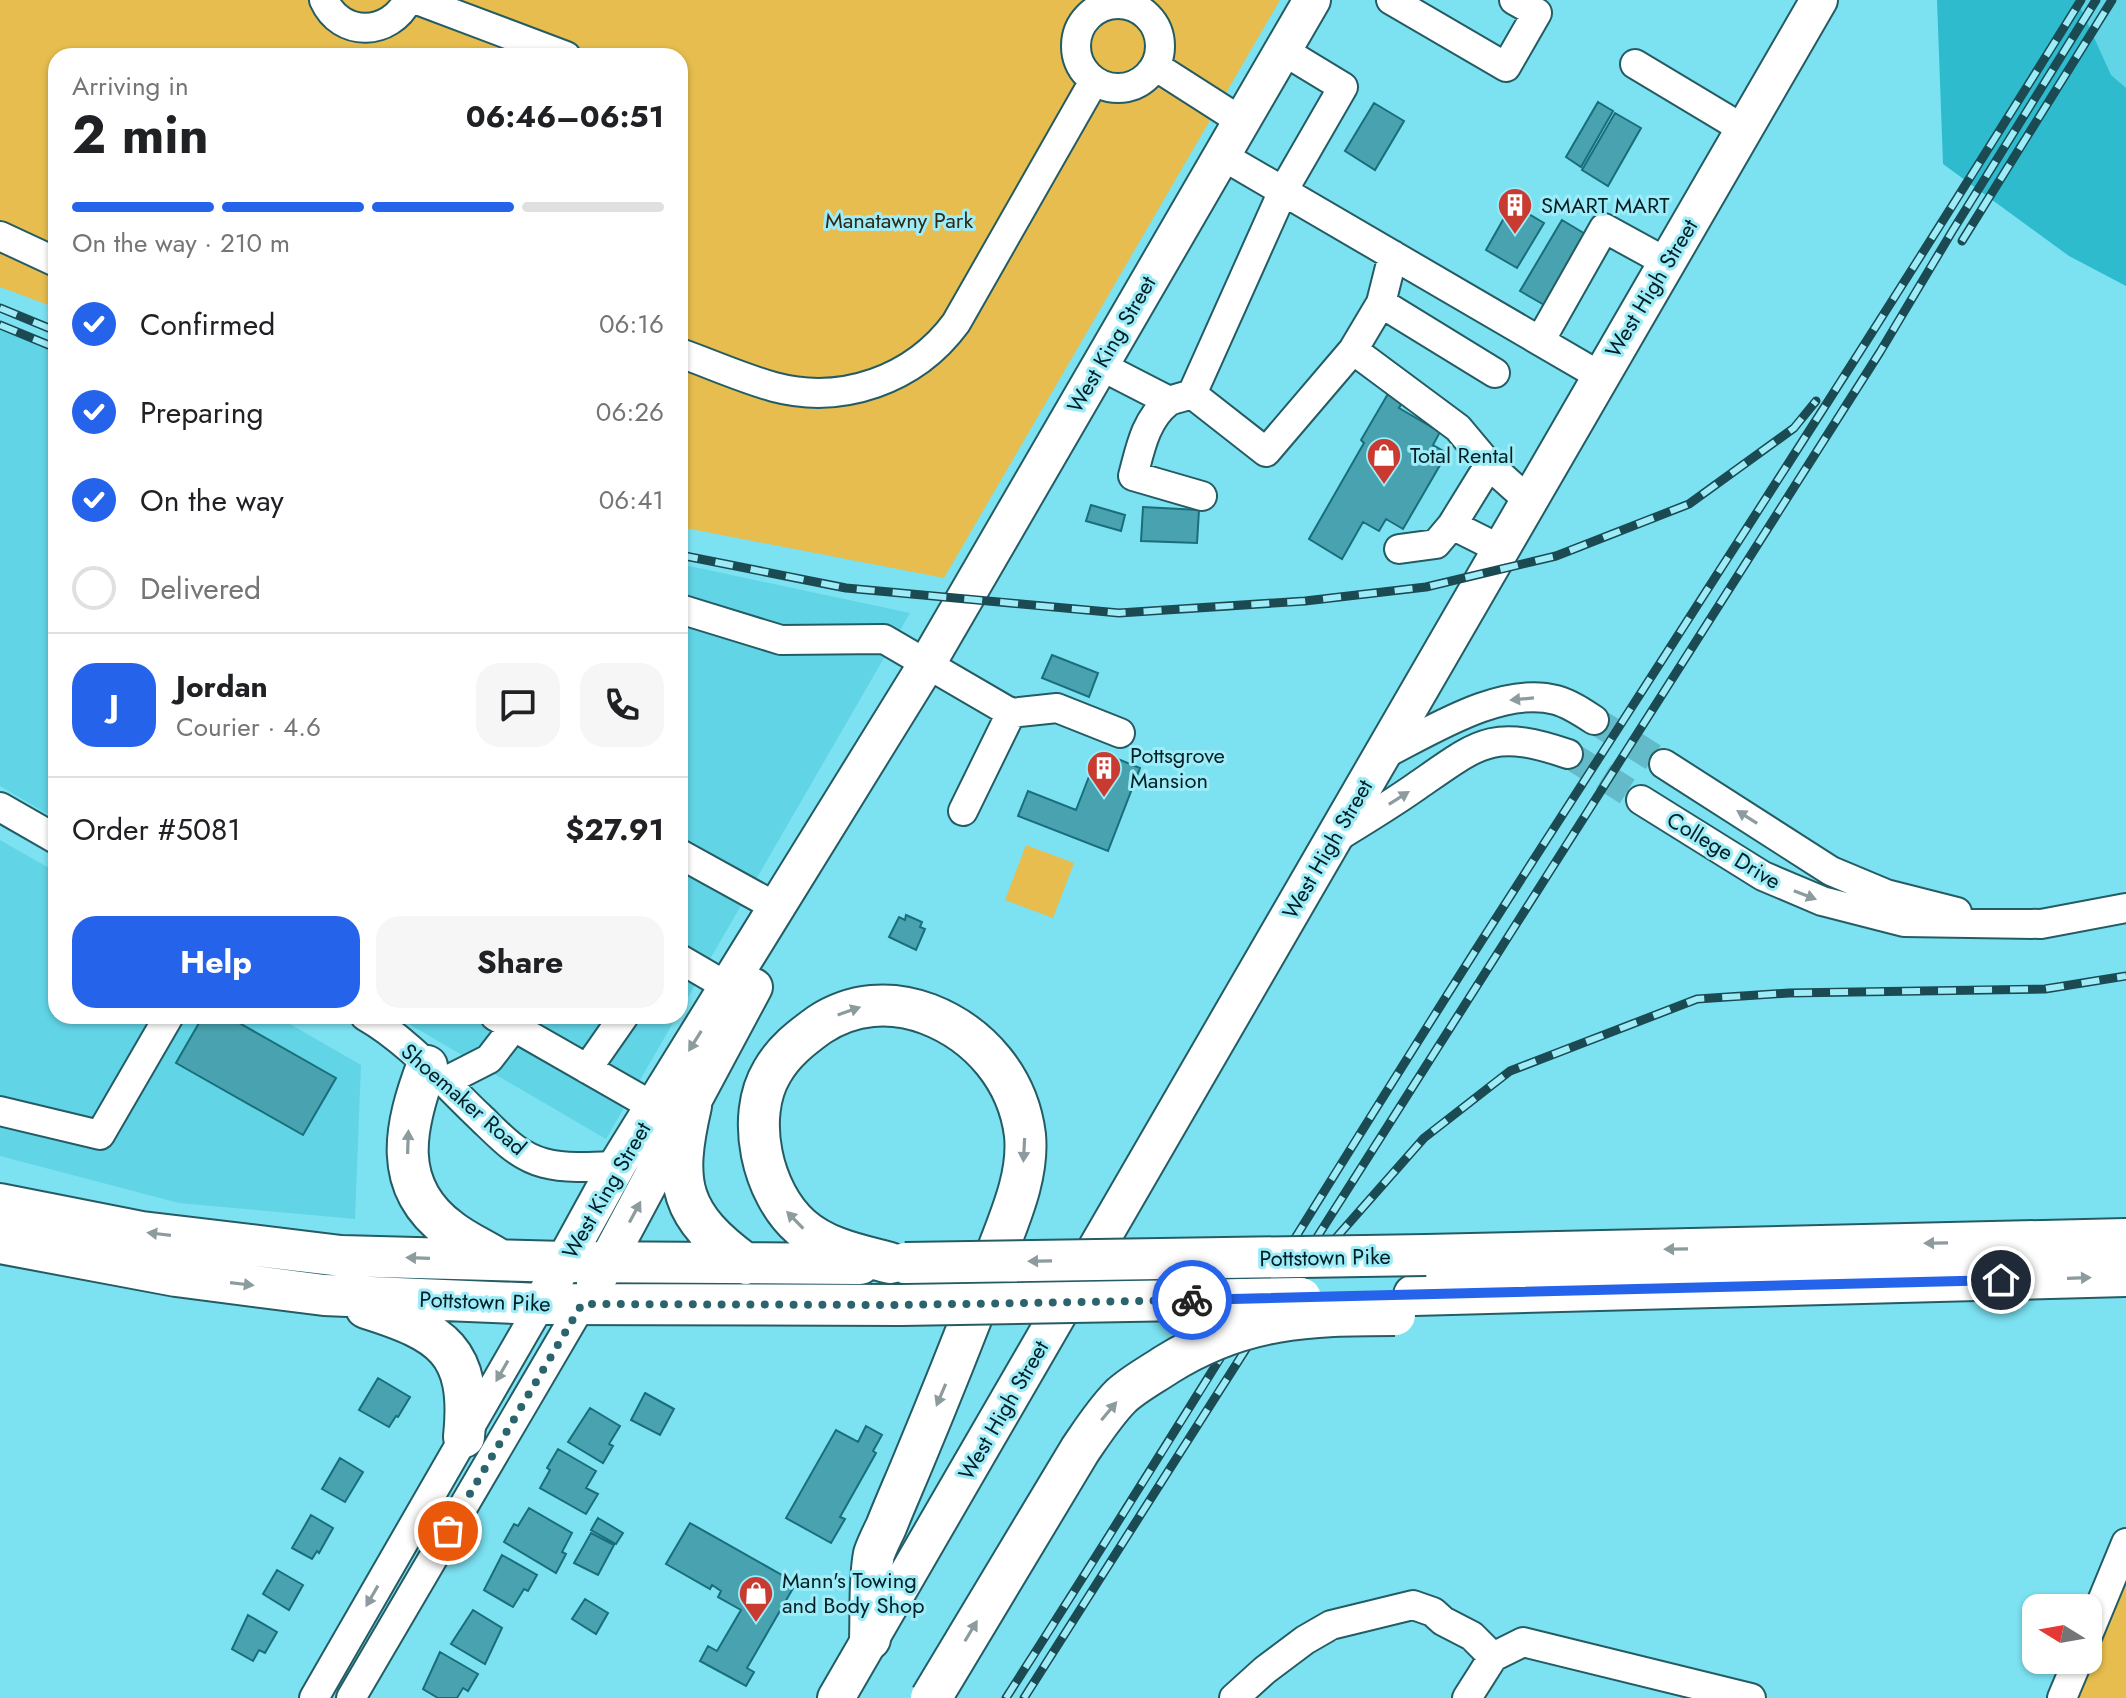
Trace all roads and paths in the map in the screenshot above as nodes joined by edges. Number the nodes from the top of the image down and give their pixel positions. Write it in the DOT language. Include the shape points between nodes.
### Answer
graph roads {
  1 [pos="324,0"];
  2 [pos="408,0"];
  3 [pos="417,0"];
  4 [pos="1312,0"];
  5 [pos="1514,0"];
  6 [pos="1819,0"];
  7 [pos="1394,1"];
  8 [pos="1145,5"];
  9 [pos="545,48"];
  10 [pos="1282,50"];
  11 [pos="1635,64"];
  12 [pos="1155,66"];
  13 [pos="1094,81"];
  14 [pos="1241,121"];
  15 [pos="1745,130"];
  16 [pos="1221,155"];
  17 [pos="1283,191"];
  18 [pos="0,236"];
  19 [pos="1393,255"];
  20 [pos="48,258"];
  21 [pos="1666,262"];
  22 [pos="1381,303"];
  23 [pos="1540,341"];
  24 [pos="1353,350"];
  25 [pos="688,356"];
  26 [pos="1099,365"];
  27 [pos="1495,373"];
  28 [pos="1600,376"];
  29 [pos="1181,398"];
  30 [pos="1489,465"];
  31 [pos="1202,496"];
  32 [pos="1528,500"];
  33 [pos="1452,525"];
  34 [pos="1399,549"];
  35 [pos="1500,549"];
  36 [pos="688,611"];
  37 [pos="919,675"];
  38 [pos="1011,713"];
  39 [pos="1594,720"];
  40 [pos="1120,733"];
  41 [pos="1568,754"];
  42 [pos="1381,756"];
  43 [pos="1664,764"];
  44 [pos="1641,800"];
  45 [pos="0,807"];
  46 [pos="963,811"];
  47 [pos="48,834"];
  48 [pos="1333,840"];
  49 [pos="688,858"];
  50 [pos="776,907"];
  51 [pos="2126,908"];
  52 [pos="1997,922"];
  53 [pos="688,964"];
  54 [pos="728,987"];
  55 [pos="164,1024"];
  56 [pos="379,1024"];
  57 [pos="503,1024"];
  58 [pos="508,1024"];
  59 [pos="618,1024"];
  60 [pos="587,1069"];
  61 [pos="435,1074"];
  62 [pos="672,1106"];
  63 [pos="0,1111"];
  64 [pos="617,1166"];
  65 [pos="0,1204"];
  66 [pos="2126,1239"];
  67 [pos="0,1243"];
  68 [pos="501,1261"];
  69 [pos="565,1262"];
  70 [pos="608,1263"];
  71 [pos="898,1263"];
  72 [pos="746,1264"];
  73 [pos="2126,1276"];
  74 [pos="324,1295"];
  75 [pos="541,1304"];
  76 [pos="582,1304"];
  77 [pos="1404,1305"];
  78 [pos="464,1437"];
  79 [pos="2126,1543"];
  80 [pos="2102,1601"];
  81 [pos="870,1639"];
  82 [pos="1493,1657"];
  83 [pos="2072,1674"];
  84 [pos="314,1698"];
  85 [pos="351,1698"];
  86 [pos="836,1698"];
  87 [pos="931,1698"];
  88 [pos="1234,1698"];
  89 [pos="1467,1698"];
  90 [pos="1751,1698"];
  91 [pos="2062,1698"];
  1 -- 2 [label="street" via="338,20 365,29 393,21"];
  3 -- 9 [label="street"];
  4 -- 10 [label="main road, West King Street"];
  5 -- 7 [label="street" via="1537,13 1506,67"];
  6 -- 15 [label="main road, West High Street"];
  8 -- 12 [label="street" via="1160,38"];
  8 -- 13 [label="street" via="1118,4 1088,13 1075,40 1082,71"];
  10 -- 14 [label="main road, West King Street"];
  10 -- 17 [label="street" via="1343,87"];
  11 -- 15 [label="street"];
  12 -- 13 [label="street" via="1146,79 1121,87"];
  12 -- 14 [label="street"];
  13 -- 25 [label="street" via="956,323 944,340 907,369 867,387 800,392"];
  14 -- 16 [label="main road, West King Street"];
  15 -- 21 [label="main road, West High Street"];
  16 -- 17 [label="street"];
  16 -- 26 [label="main road, West King Street"];
  17 -- 19 [label="street"];
  17 -- 29 [label="street"];
  18 -- 20 [label="street"];
  19 -- 22 [label="street"];
  19 -- 23 [label="street"];
  21 -- 23 [label="street" via="1604,228"];
  21 -- 28 [label="main road, West High Street"];
  22 -- 24 [label="street"];
  22 -- 27 [label="street"];
  23 -- 28 [label="street"];
  24 -- 29 [label="street" via="1266,452"];
  24 -- 30 [label="street" via="1458,428"];
  26 -- 29 [label="street"];
  26 -- 37 [label="main road, West King Street"];
  28 -- 32 [label="main road, West High Street"];
  29 -- 31 [label="street" via="1143,437 1133,476"];
  30 -- 32 [label="street"];
  30 -- 33 [label="street"];
  32 -- 35 [label="main road, West High Street"];
  33 -- 34 [label="street" via="1436,544"];
  33 -- 35 [label="street"];
  35 -- 42 [label="main road, West High Street"];
  36 -- 37 [label="street" via="781,640 884,639"];
  37 -- 38 [label="street"];
  37 -- 50 [label="main road, West King Street"];
  37 -- 62 [label="main road, West King Street"];
  38 -- 40 [label="street" via="1057,708"];
  38 -- 46 [label="street"];
  39 -- 42 [label="street, one-way" via="1554,700 1517,698 1462,716"];
  48 -- 41 [label="street, one-way" via="1473,748 1515,740"];
  42 -- 48 [label="main road, West High Street"];
  52 -- 43 [label="street, College Drive, one-way" via="1860,885"];
  44 -- 52 [label="street, College Drive, one-way" via="1763,876 1822,901 1904,922"];
  45 -- 47 [label="street"];
  48 -- 81 [label="main road, West High Street"];
  49 -- 50 [label="street"];
  50 -- 54 [label="main road, West King Street"];
  51 -- 52 [label="street, College Drive" via="2041,924"];
  53 -- 54 [label="street"];
  54 -- 62 [label="main road, West King Street, one-way"];
  55 -- 63 [label="street" via="100,1135"];
  56 -- 61 [label="street, Shoemaker Road"];
  57 -- 61 [label="street" via="489,1059"];
  58 -- 60 [label="street"];
  59 -- 60 [label="street"];
  60 -- 62 [label="street"];
  61 -- 64 [label="street, Shoemaker Road" via="517,1152 544,1163"];
  68 -- 61 [label="highway, one-way" via="439,1221 414,1186 407,1133"];
  62 -- 64 [label="main road, West King Street"];
  70 -- 62 [label="main road, West King Street, one-way"];
  62 -- 72 [label="highway" via="691,1210 709,1235"];
  64 -- 69 [label="main road, West King Street"];
  68 -- 65 [label="highway, Pottstown Pike, one-way" via="341,1256 142,1232"];
  66 -- 71 [label="highway, Pottstown Pike, one-way, bridge"];
  67 -- 74 [label="highway, Pottstown Pike, one-way" via="176,1276"];
  68 -- 69 [label="highway, Pottstown Pike"];
  69 -- 70 [label="highway, Pottstown Pike"];
  69 -- 75 [label="main road, West King Street"];
  70 -- 72 [label="highway, Pottstown Pike"];
  70 -- 76 [label="main road, West King Street"];
  71 -- 72 [label="highway, Pottstown Pike"];
  71 -- 81 [label="highway, one-way" via="824,1242 802,1228 774,1190 760,1139 763,1091 785,1054 823,1022 866,1005 916,1010 979,1043 1005,1076 1025,1135 1017,1198 874,1555"];
  77 -- 73 [label="highway, Pottstown Pike, one-way" via="1565,1291"];
  74 -- 75 [label="highway, Pottstown Pike"];
  74 -- 78 [label="highway" via="405,1320 442,1341 462,1378"];
  75 -- 76 [label="highway, Pottstown Pike"];
  75 -- 78 [label="street, West King Street, one-way"];
  76 -- 77 [label="highway, Pottstown Pike, bridge"];
  76 -- 85 [label="street, West King Street"];
  87 -- 77 [label="highway, one-way, bridge" via="1080,1450 1120,1397 1174,1360 1240,1328"];
  78 -- 84 [label="street, West King Street, one-way"];
  79 -- 80 [label="street"];
  81 -- 86 [label="main road, West High Street"];
  82 -- 88 [label="street" via="1472,1636 1413,1605 1331,1625 1275,1662"];
  82 -- 89 [label="street"];
  82 -- 90 [label="street" via="1523,1642"];
  83 -- 91 [label="street"];
}
